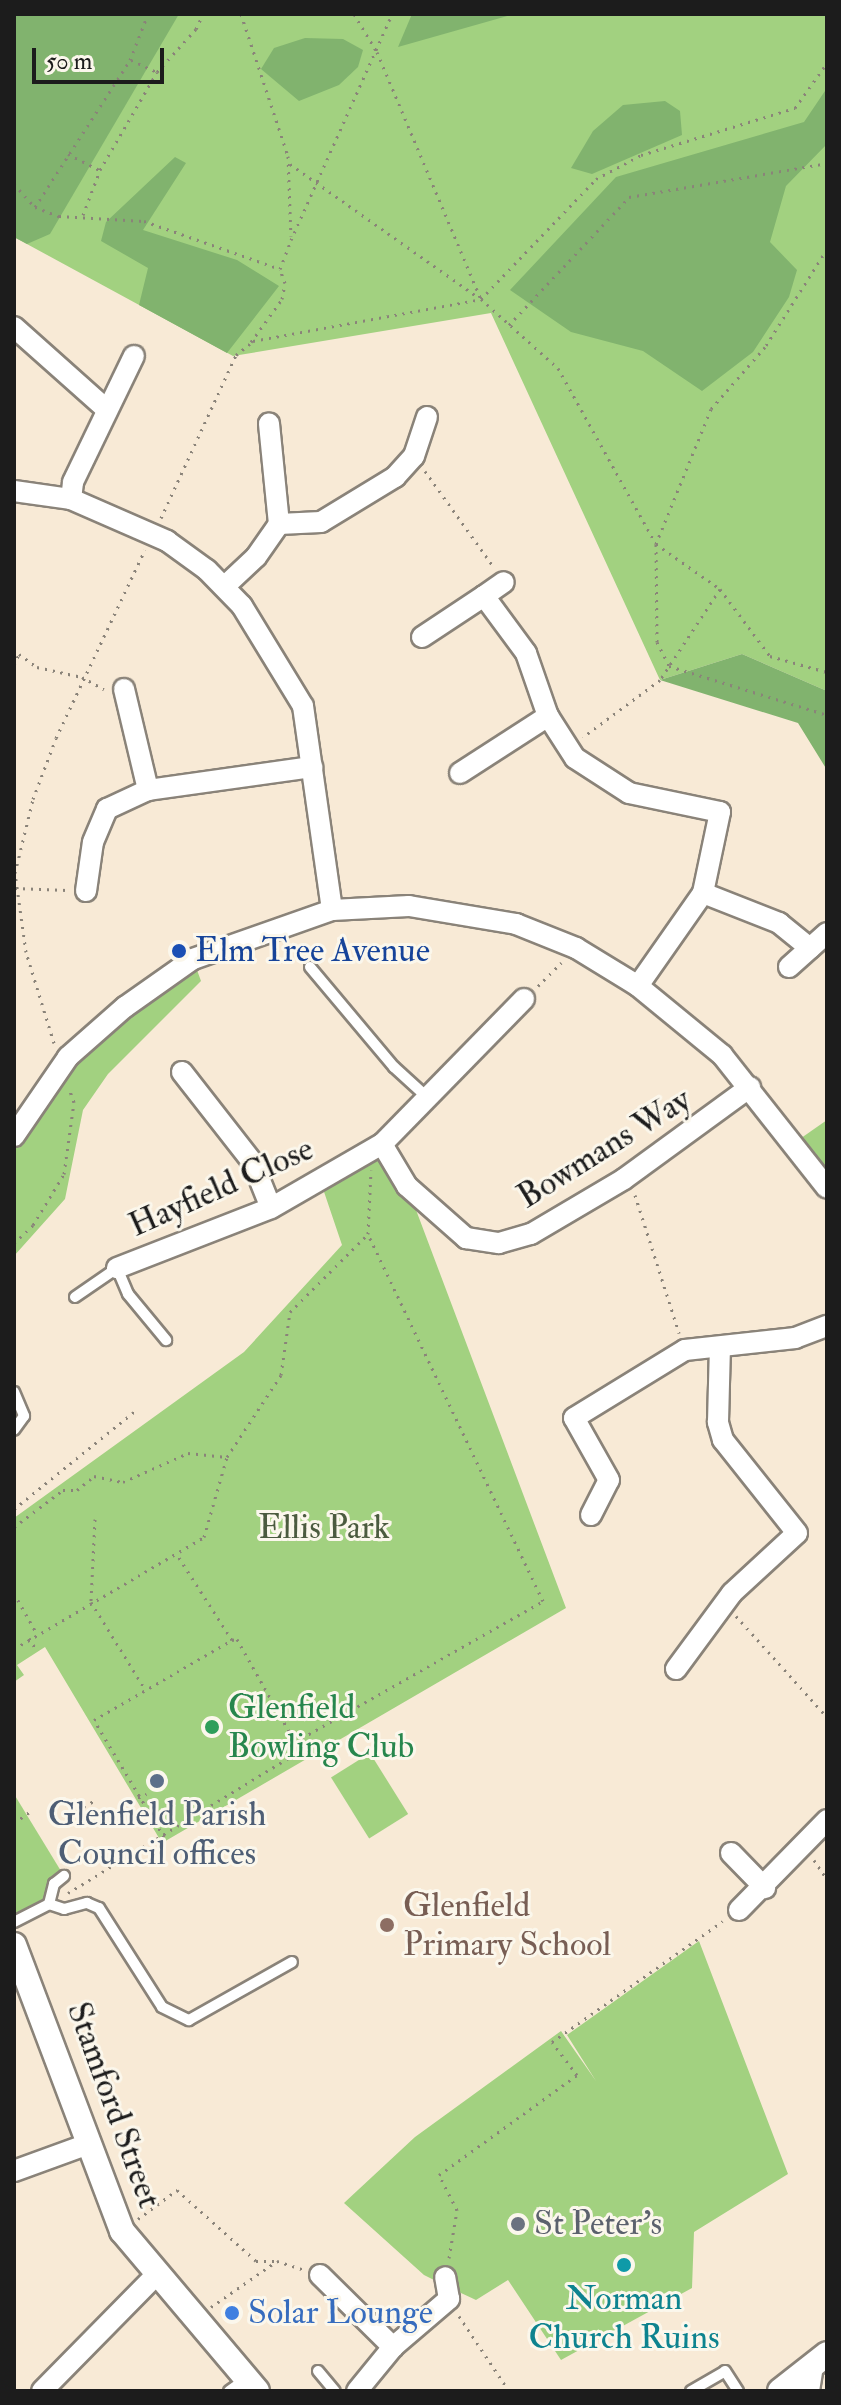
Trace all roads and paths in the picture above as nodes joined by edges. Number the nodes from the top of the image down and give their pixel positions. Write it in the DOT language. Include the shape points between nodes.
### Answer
graph roads {
  1 [pos="148,14"];
  2 [pos="203,14"];
  3 [pos="241,14"];
  4 [pos="354,14"];
  5 [pos="392,14"];
  6 [pos="377,52"];
  7 [pos="130,60"];
  8 [pos="827,63"];
  9 [pos="157,72"];
  10 [pos="66,154"];
  11 [pos="827,163"];
  12 [pos="290,164"];
  13 [pos="100,170"];
  14 [pos="320,181"];
  15 [pos="14,184"];
  16 [pos="35,207"];
  17 [pos="83,215"];
  18 [pos="291,240"];
  19 [pos="827,249"];
  20 [pos="280,269"];
  21 [pos="481,299"];
  22 [pos="509,325"];
  23 [pos="14,327"];
  24 [pos="249,345"];
  25 [pos="134,356"];
  26 [pos="107,410"];
  27 [pos="427,417"];
  28 [pos="269,423"];
  29 [pos="414,456"];
  30 [pos="14,491"];
  31 [pos="71,499"];
  32 [pos="279,524"];
  33 [pos="154,535"];
  34 [pos="656,544"];
  35 [pos="504,582"];
  36 [pos="225,586"];
  37 [pos="720,589"];
  38 [pos="484,596"];
  39 [pos="422,637"];
  40 [pos="14,665"];
  41 [pos="669,666"];
  42 [pos="827,672"];
  43 [pos="82,677"];
  44 [pos="124,689"];
  45 [pos="827,715"];
  46 [pos="548,716"];
  47 [pos="567,748"];
  48 [pos="312,767"];
  49 [pos="460,773"];
  50 [pos="148,790"];
  51 [pos="14,873"];
  52 [pos="15,888"];
  53 [pos="86,891"];
  54 [pos="703,893"];
  55 [pos="332,910"];
  56 [pos="827,933"];
  57 [pos="576,948"];
  58 [pos="810,948"];
  59 [pos="310,967"];
  60 [pos="789,967"];
  61 [pos="638,986"];
  62 [pos="524,999"];
  63 [pos="61,1066"];
  64 [pos="182,1072"];
  65 [pos="750,1087"];
  66 [pos="428,1098"];
  67 [pos="22,1106"];
  68 [pos="14,1136"];
  69 [pos="377,1147"];
  70 [pos="624,1179"];
  71 [pos="827,1188"];
  72 [pos="271,1208"];
  73 [pos="368,1234"];
  74 [pos="14,1243"];
  75 [pos="117,1268"];
  76 [pos="75,1297"];
  77 [pos="827,1326"];
  78 [pos="166,1340"];
  79 [pos="720,1347"];
  80 [pos="685,1350"];
  81 [pos="14,1392"];
  82 [pos="135,1411"];
  83 [pos="14,1430"];
  84 [pos="227,1457"];
  85 [pos="77,1490"];
  86 [pos="81,1497"];
  87 [pos="14,1509"];
  88 [pos="591,1515"];
  89 [pos="95,1519"];
  90 [pos="14,1527"];
  91 [pos="175,1552"];
  92 [pos="14,1593"];
  93 [pos="732,1593"];
  94 [pos="91,1602"];
  95 [pos="37,1634"];
  96 [pos="29,1638"];
  97 [pos="232,1640"];
  98 [pos="14,1649"];
  99 [pos="37,1651"];
  100 [pos="676,1669"];
  101 [pos="145,1689"];
  102 [pos="827,1717"];
  103 [pos="295,1742"];
  104 [pos="146,1794"];
  105 [pos="141,1797"];
  106 [pos="97,1799"];
  107 [pos="131,1801"];
  108 [pos="77,1811"];
  109 [pos="30,1812"];
  110 [pos="827,1820"];
  111 [pos="14,1823"];
  112 [pos="164,1837"];
  113 [pos="804,1848"];
  114 [pos="731,1853"];
  115 [pos="64,1876"];
  116 [pos="827,1879"];
  117 [pos="765,1888"];
  118 [pos="49,1904"];
  119 [pos="739,1910"];
  120 [pos="14,1922"];
  121 [pos="16,1955"];
  122 [pos="292,1962"];
  123 [pos="88,2144"];
  124 [pos="14,2171"];
  125 [pos="122,2231"];
  126 [pos="277,2261"];
  127 [pos="320,2275"];
  128 [pos="155,2276"];
  129 [pos="445,2277"];
  130 [pos="449,2299"];
  131 [pos="195,2317"];
  132 [pos="393,2347"];
  133 [pos="820,2360"];
  134 [pos="318,2371"];
  135 [pos="244,2387"];
  136 [pos="42,2391"];
  137 [pos="335,2391"];
  138 [pos="357,2391"];
  139 [pos="509,2391"];
  140 [pos="691,2391"];
  141 [pos="738,2391"];
  142 [pos="780,2391"];
  143 [pos="809,2391"];
  1 -- 7 [label="path"];
  2 -- 9 [label="path"];
  3 -- 12 [label="path"];
  4 -- 6 [label="path"];
  5 -- 6 [label="path"];
  6 -- 14 [label="path"];
  6 -- 21 [label="path"];
  7 -- 9 [label="path"];
  7 -- 10 [label="path"];
  8 -- 21 [label="path" via="795,108 641,155 596,179"];
  9 -- 13 [label="path"];
  10 -- 13 [label="path"];
  10 -- 16 [label="path"];
  11 -- 22 [label="path" via="629,197"];
  12 -- 14 [label="path"];
  12 -- 18 [label="path"];
  13 -- 17 [label="path"];
  14 -- 18 [label="path"];
  14 -- 21 [label="path"];
  15 -- 16 [label="path"];
  16 -- 17 [label="path" via="59,216"];
  17 -- 20 [label="path" via="144,221"];
  18 -- 20 [label="path"];
  19 -- 34 [label="path" via="765,347 711,409"];
  20 -- 24 [label="path" via="285,283 282,299"];
  21 -- 22 [label="path"];
  21 -- 24 [label="path"];
  22 -- 34 [label="path" via="558,368"];
  23 -- 26 [label="street"];
  24 -- 33 [label="path" via="236,355"];
  25 -- 26 [label="street"];
  26 -- 31 [label="street" via="73,482"];
  27 -- 29 [label="street"];
  28 -- 32 [label="street"];
  29 -- 32 [label="street" via="395,477 345,511 308,525"];
  29 -- 35 [label="path"];
  30 -- 31 [label="street"];
  31 -- 33 [label="street"];
  32 -- 36 [label="street"];
  33 -- 36 [label="street"];
  33 -- 43 [label="path"];
  34 -- 37 [label="path"];
  34 -- 41 [label="path" via="657,642"];
  35 -- 38 [label="street"];
  36 -- 48 [label="street" via="303,706"];
  37 -- 41 [label="path"];
  37 -- 42 [label="path" via="770,656"];
  38 -- 39 [label="street"];
  38 -- 46 [label="street" via="526,653"];
  40 -- 43 [label="path" via="19,654 37,667"];
  41 -- 45 [label="path"];
  41 -- 47 [label="path" via="648,691"];
  43 -- 44 [label="path" via="100,689"];
  43 -- 51 [label="path" via="33,799"];
  44 -- 50 [label="street"];
  46 -- 47 [label="street"];
  46 -- 49 [label="street"];
  47 -- 54 [label="street" via="592,772 629,793 721,805"];
  48 -- 50 [label="street"];
  48 -- 55 [label="street"];
  50 -- 53 [label="street" via="107,809 93,842"];
  51 -- 52 [label="path"];
  52 -- 53 [label="path"];
  52 -- 63 [label="path" via="26,952"];
  54 -- 58 [label="street" via="779,923"];
  54 -- 61 [label="street"];
  55 -- 57 [label="street" via="367,905 453,909 516,924"];
  55 -- 63 [label="street" via="193,959 125,1007"];
  56 -- 58 [label="street"];
  57 -- 61 [label="street"];
  57 -- 62 [label="path"];
  58 -- 60 [label="street"];
  59 -- 66 [label="lane" via="394,1067"];
  61 -- 65 [label="street" via="722,1055"];
  62 -- 66 [label="street, Hayfield Close"];
  63 -- 67 [label="street"];
  63 -- 74 [label="path" via="74,1102 64,1174 33,1225"];
  64 -- 72 [label="street" via="253,1163"];
  65 -- 70 [label="street, Bowmans Way"];
  65 -- 71 [label="street"];
  66 -- 69 [label="street, Hayfield Close"];
  67 -- 68 [label="street"];
  69 -- 70 [label="street, Bowmans Way" via="407,1186 466,1238 499,1243 531,1234"];
  69 -- 72 [label="street, Hayfield Close"];
  69 -- 73 [label="path"];
  70 -- 80 [label="path" via="633,1191"];
  72 -- 75 [label="street, Hayfield Close"];
  73 -- 84 [label="path" via="290,1312 281,1375"];
  73 -- 103 [label="path" via="543,1601"];
  75 -- 76 [label="lane"];
  75 -- 78 [label="lane" via="128,1294"];
  77 -- 79 [label="street" via="795,1338"];
  79 -- 80 [label="street"];
  79 -- 93 [label="street" via="718,1422 723,1440 797,1533"];
  80 -- 88 [label="street" via="574,1418 609,1480"];
  81 -- 83 [label="lane" via="24,1416"];
  82 -- 87 [label="path"];
  84 -- 85 [label="path" via="188,1453 136,1479 94,1476"];
  84 -- 91 [label="path" via="204,1537"];
  85 -- 86 [label="path"];
  85 -- 90 [label="path" via="63,1490"];
  89 -- 94 [label="path"];
  91 -- 94 [label="path"];
  91 -- 97 [label="path"];
  92 -- 95 [label="path"];
  93 -- 100 [label="street"];
  93 -- 102 [label="path" via="733,1612"];
  94 -- 95 [label="path"];
  94 -- 101 [label="path"];
  95 -- 96 [label="path"];
  96 -- 98 [label="path"];
  96 -- 99 [label="path"];
  97 -- 101 [label="path"];
  97 -- 103 [label="path" via="237,1639"];
  101 -- 105 [label="path" via="94,1720"];
  103 -- 112 [label="path" via="290,1757"];
  104 -- 105 [label="path"];
  105 -- 107 [label="path"];
  105 -- 112 [label="path"];
  106 -- 108 [label="path"];
  109 -- 111 [label="path"];
  110 -- 113 [label="street"];
  112 -- 118 [label="path"];
  113 -- 116 [label="path"];
  113 -- 117 [label="street"];
  114 -- 117 [label="street"];
  115 -- 118 [label="lane" via="54,1884"];
  117 -- 119 [label="street"];
  118 -- 120 [label="lane"];
  118 -- 122 [label="lane" via="64,1909 87,1903 99,1908 162,2007 178,2018 200,2019"];
  119 -- 129 [label="path" via="552,2042 577,2075 439,2175 457,2210"];
  121 -- 123 [label="street, Stamford Street"];
  123 -- 124 [label="street"];
  123 -- 125 [label="street, Stamford Street"];
  125 -- 126 [label="path" via="177,2190 256,2261"];
  125 -- 128 [label="street, Stamford Street"];
  126 -- 127 [label="path"];
  126 -- 131 [label="path"];
  127 -- 132 [label="street"];
  128 -- 131 [label="street, Stamford Street"];
  128 -- 136 [label="street"];
  129 -- 130 [label="street"];
  130 -- 132 [label="street"];
  130 -- 139 [label="path"];
  131 -- 135 [label="street, Stamford Street"];
  132 -- 138 [label="street"];
  133 -- 142 [label="street"];
  133 -- 143 [label="street"];
  134 -- 137 [label="lane"];
  140 -- 141 [label="lane" via="725,2371"];
}
